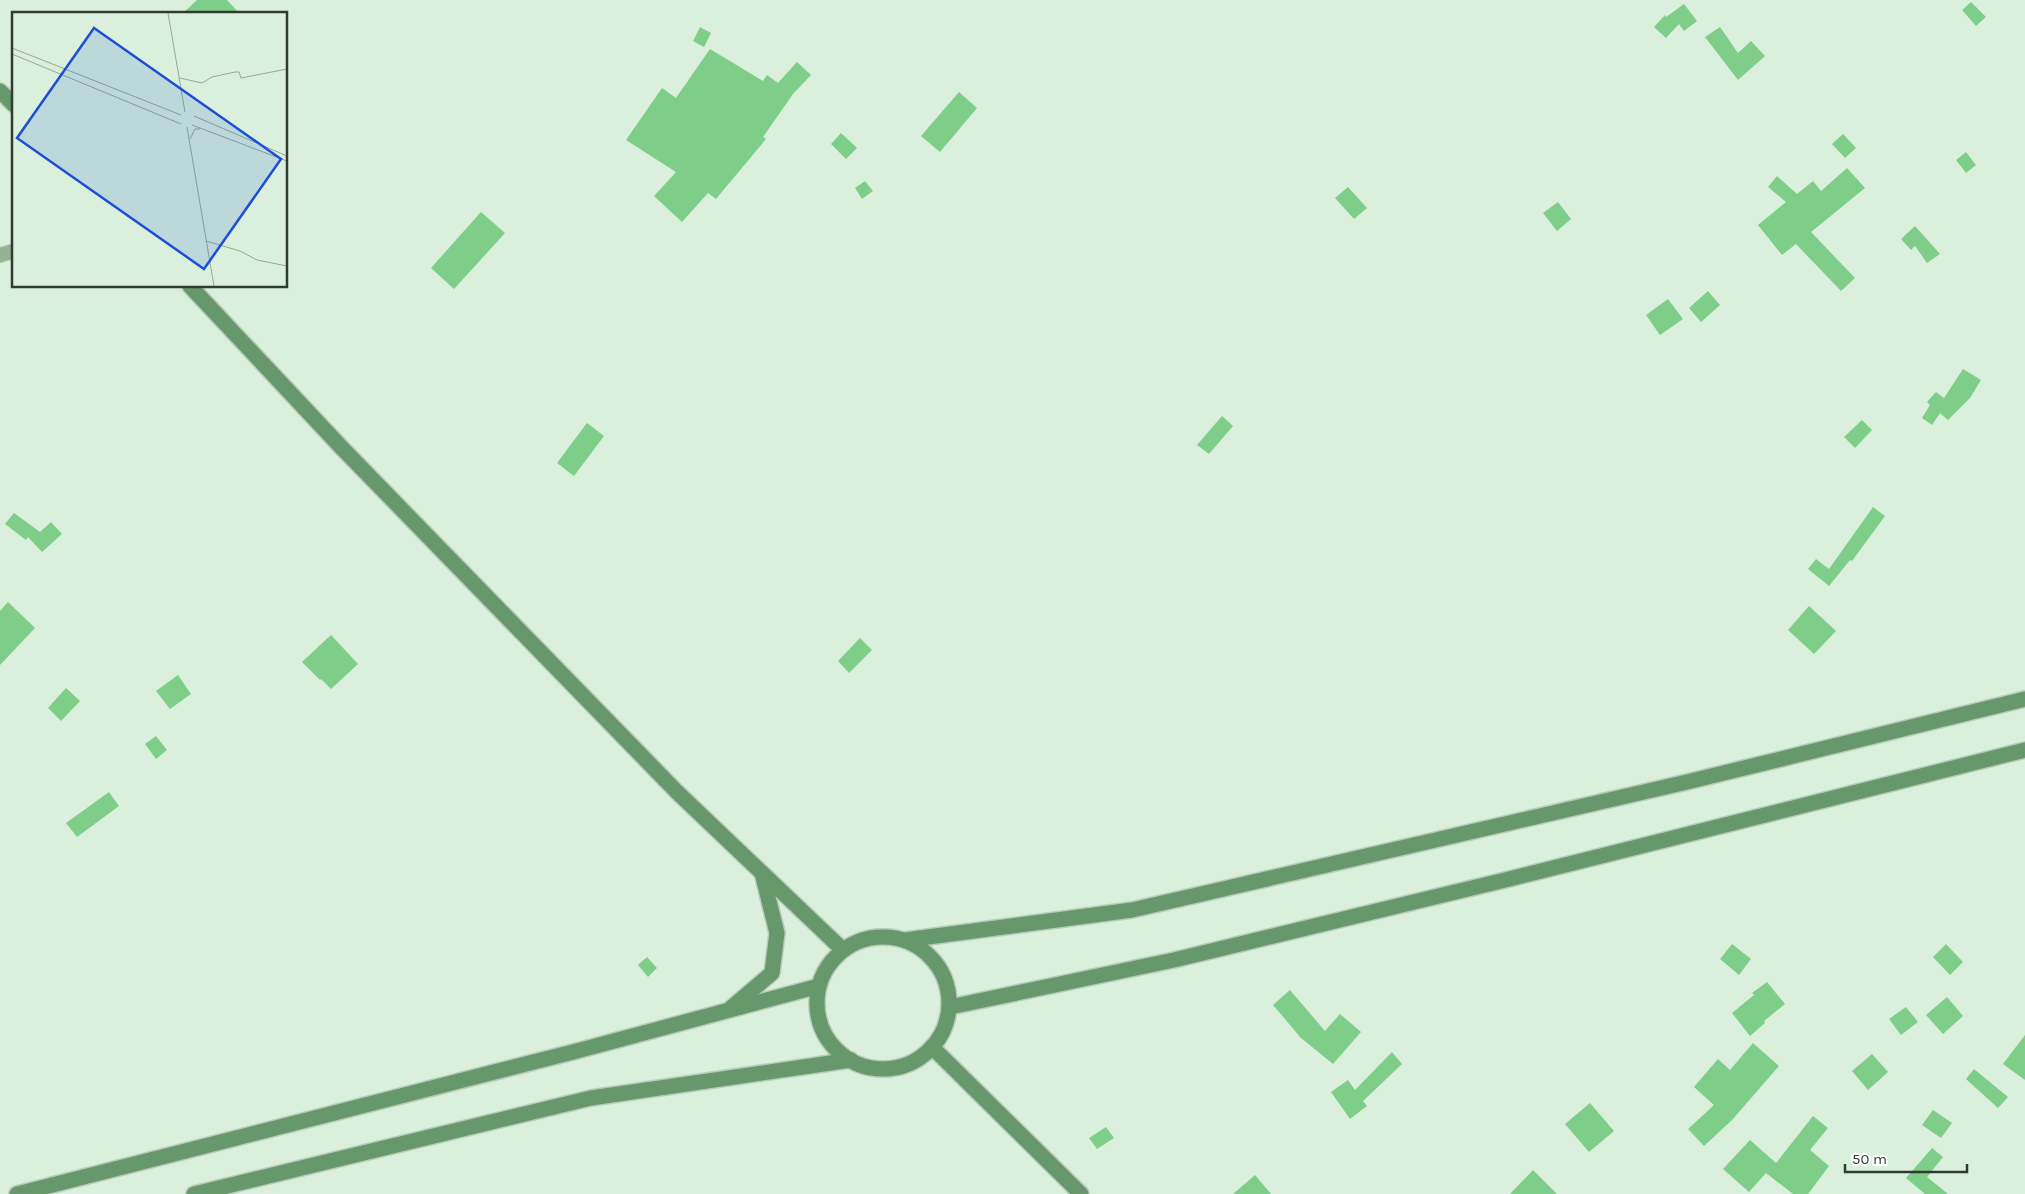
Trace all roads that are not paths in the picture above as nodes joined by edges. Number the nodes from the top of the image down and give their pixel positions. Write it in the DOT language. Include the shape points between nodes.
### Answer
graph roads {
  1 [pos="0,91"];
  2 [pos="12,103"];
  3 [pos="192,288"];
  4 [pos="2025,699"];
  5 [pos="2025,750"];
  6 [pos="762,873"];
  7 [pos="905,940"];
  8 [pos="843,950"];
  9 [pos="819,986"];
  10 [pos="950,1007"];
  11 [pos="728,1010"];
  12 [pos="932,1047"];
  13 [pos="851,1060"];
  14 [pos="17,1194"];
  15 [pos="194,1194"];
  16 [pos="1081,1194"];
  1 -- 2 [label="street"];
  3 -- 6 [label="street" via="341,447 677,792"];
  4 -- 7 [label="street" via="1686,782 1132,910"];
  5 -- 10 [label="street" via="1463,891 1174,960"];
  6 -- 8 [label="street"];
  6 -- 11 [label="street" via="776,933 772,973"];
  7 -- 8 [label="street" via="883,936 862,940"];
  7 -- 10 [label="street" via="924,950 938,965 948,985"];
  8 -- 9 [label="street" via="828,966"];
  9 -- 11 [label="street"];
  9 -- 13 [label="street" via="817,1008 822,1028 833,1047"];
  10 -- 12 [label="street" via="944,1029"];
  11 -- 14 [label="street"];
  12 -- 13 [label="street" via="914,1061 894,1068 872,1068"];
  12 -- 16 [label="street"];
  13 -- 15 [label="street" via="592,1098"];
}
